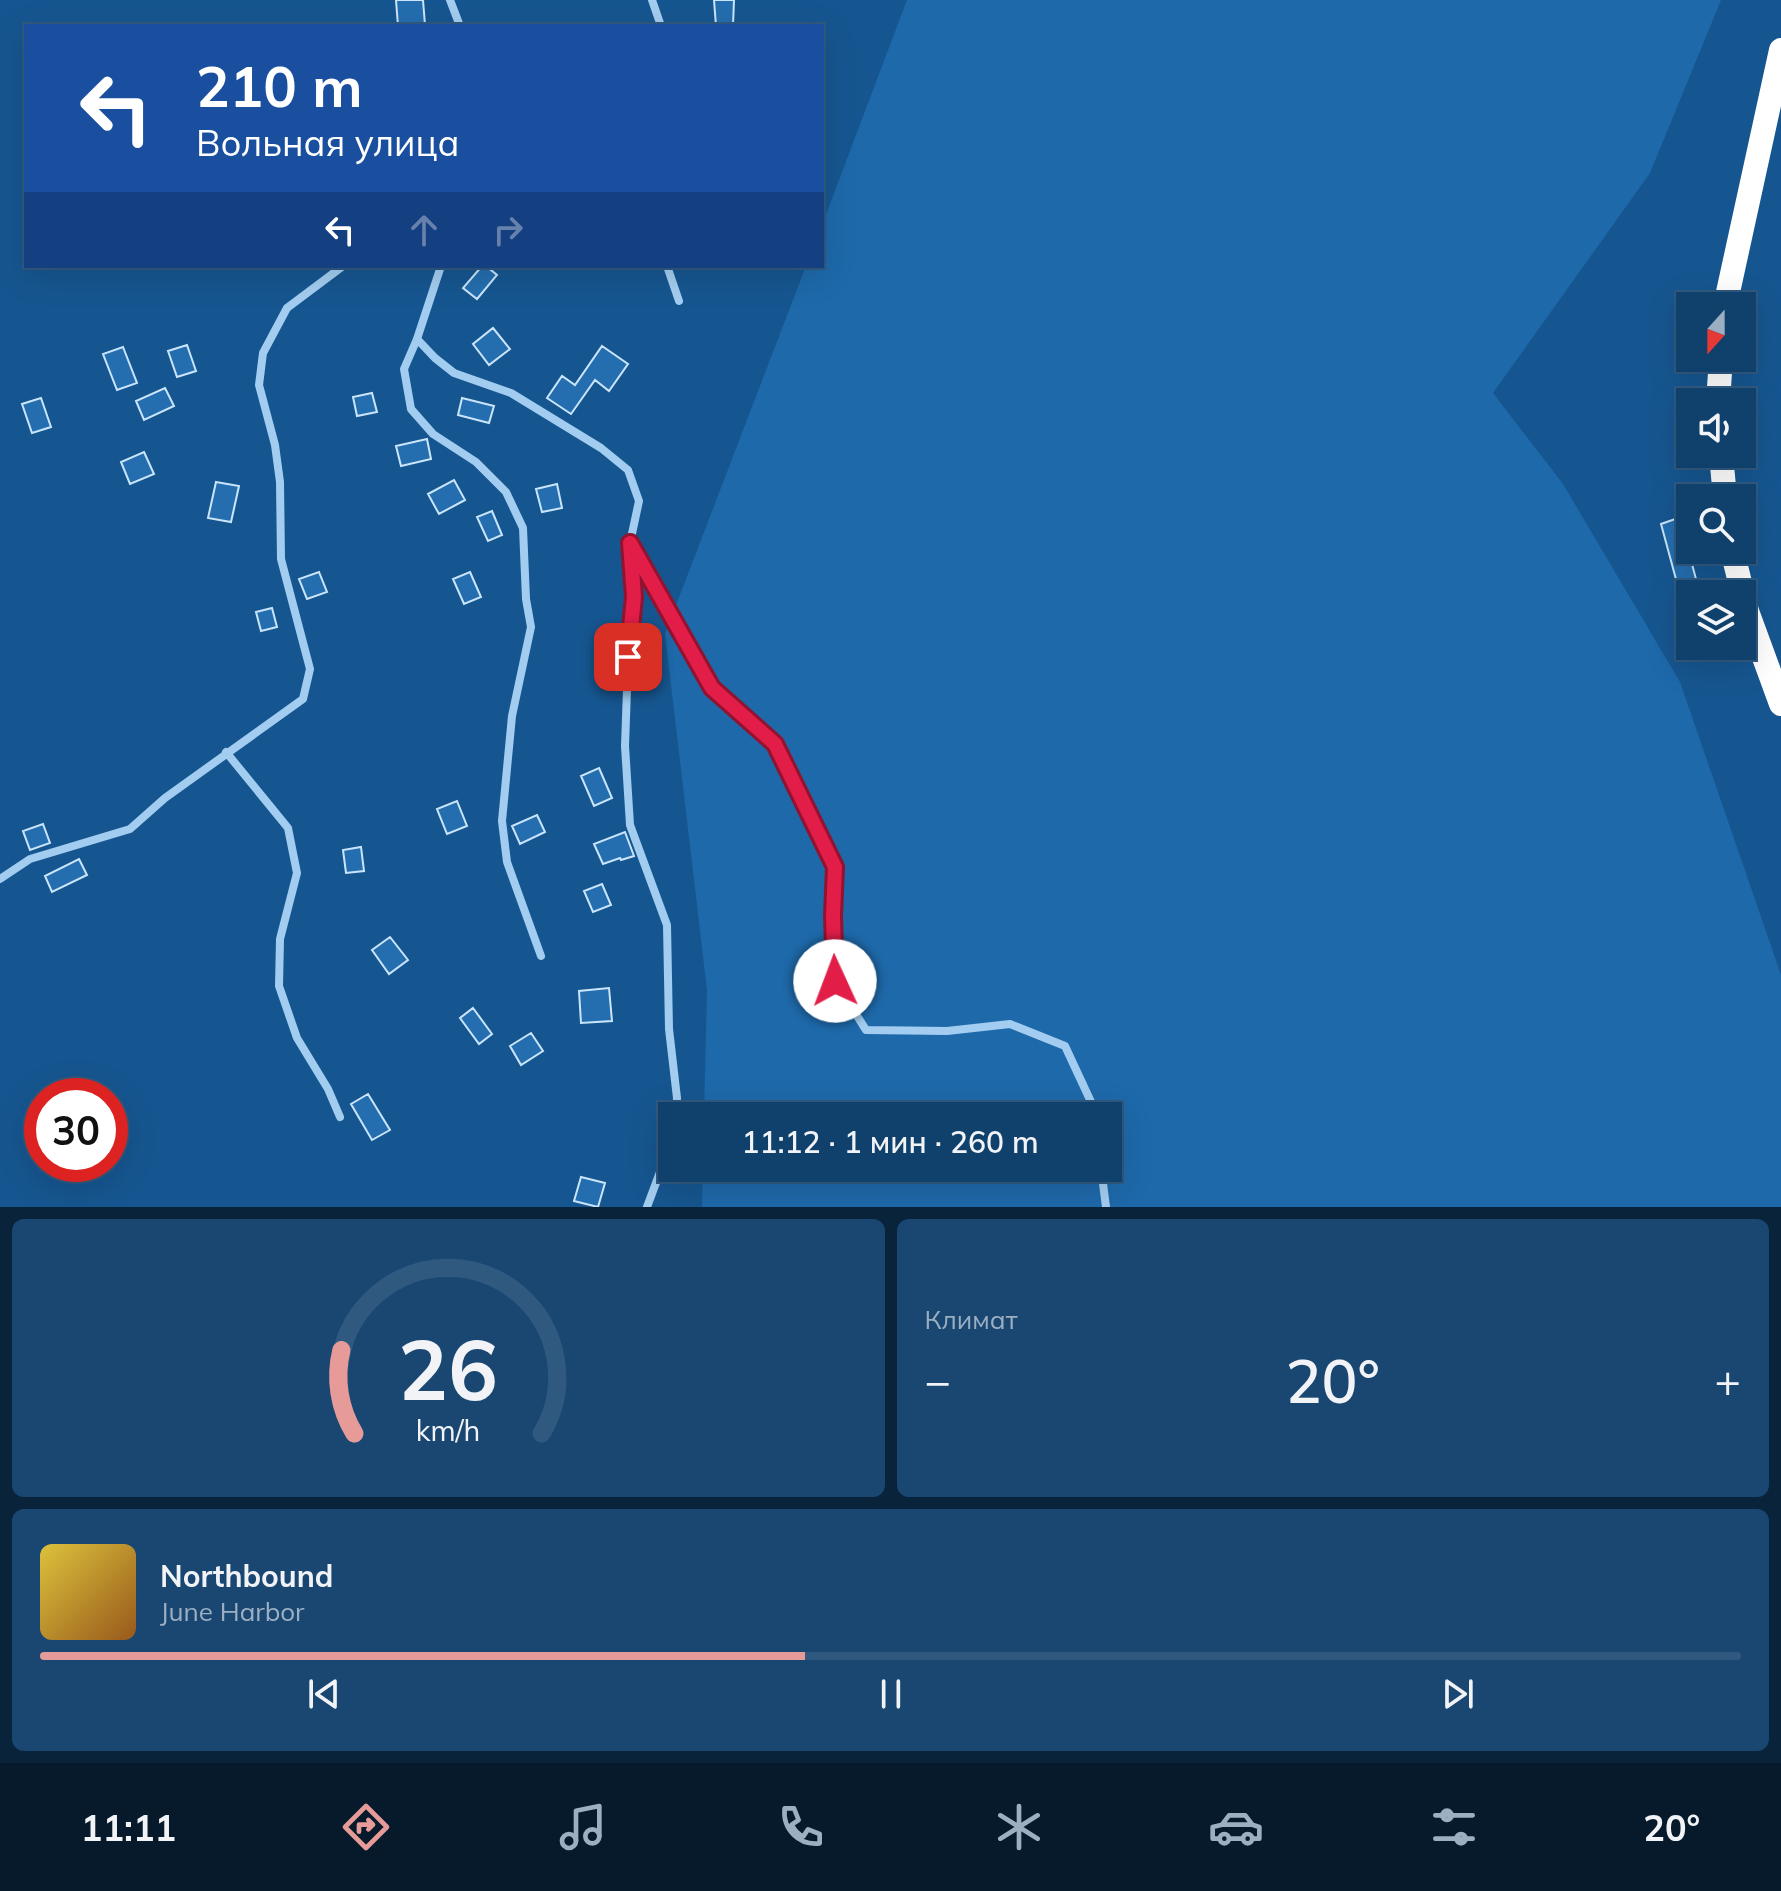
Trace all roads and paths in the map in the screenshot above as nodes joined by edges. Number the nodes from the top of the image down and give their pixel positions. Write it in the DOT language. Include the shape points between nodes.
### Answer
graph roads {
  1 [pos="450,0"];
  2 [pos="652,0"];
  3 [pos="459,24"];
  4 [pos="660,24"];
  5 [pos="1781,50"];
  6 [pos="340,268"];
  7 [pos="440,268"];
  8 [pos="668,268"];
  9 [pos="1728,292"];
  10 [pos="679,301"];
  11 [pos="417,339"];
  12 [pos="630,543"];
  13 [pos="1735,564"];
  14 [pos="1781,704"];
  15 [pos="226,752"];
  16 [pos="0,879"];
  17 [pos="541,956"];
  18 [pos="677,1102"];
  19 [pos="1091,1102"];
  20 [pos="340,1117"];
  21 [pos="658,1178"];
  22 [pos="1103,1182"];
  23 [pos="647,1207"];
  24 [pos="1106,1207"];
  1 -- 3 [label="street"];
  2 -- 4 [label="street"];
  5 -- 9 [label="highway"];
  6 -- 15 [label="street" via="287,308 263,353 259,385 280,482 281,559 310,669 303,699"];
  7 -- 11 [label="street"];
  8 -- 10 [label="street"];
  11 -- 12 [label="street" via="454,373 511,393 628,470 639,501"];
  11 -- 17 [label="street" via="404,369 411,409 433,434 476,462 506,492 523,528 531,627 512,716 502,821 507,862"];
  12 -- 18 [label="street" via="634,597 625,746 630,825 667,925"];
  12 -- 19 [label="street" via="712,688 775,744 835,867 835,981 866,1030 947,1031 1010,1024 1065,1046"];
  13 -- 14 [label="highway"];
  15 -- 16 [label="street" via="130,829 30,859"];
  15 -- 20 [label="street" via="288,828 297,873 280,939 279,986 297,1038"];
  21 -- 23 [label="street"];
  22 -- 24 [label="street"];
}
